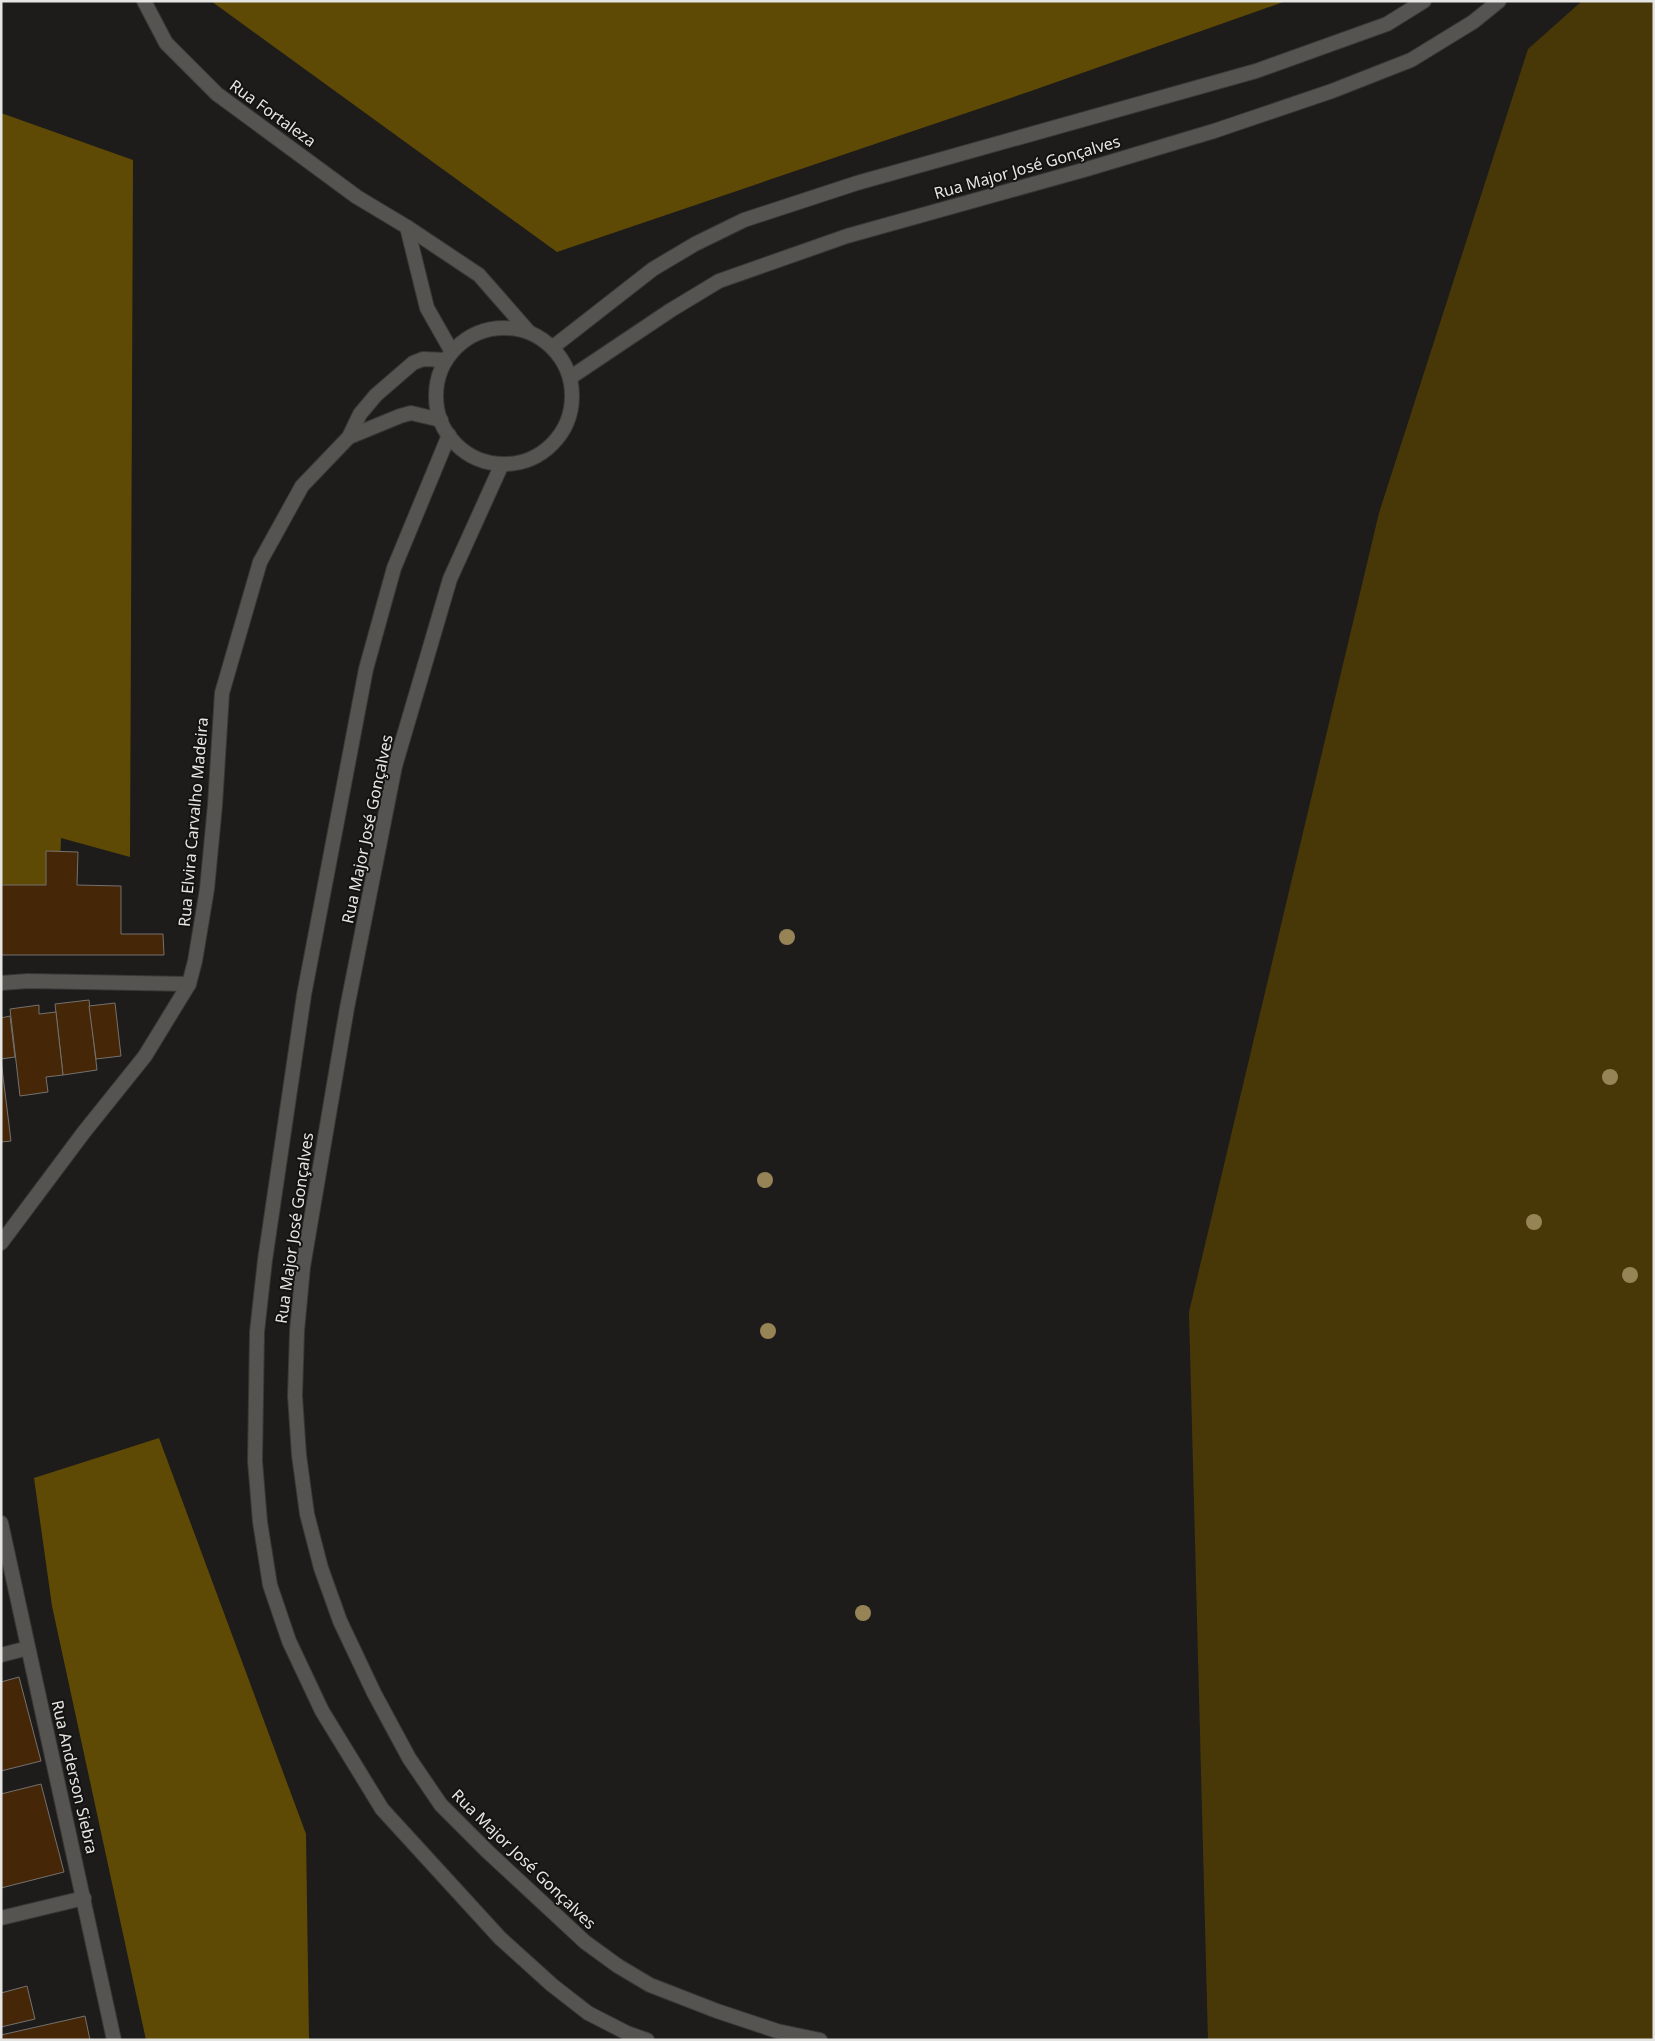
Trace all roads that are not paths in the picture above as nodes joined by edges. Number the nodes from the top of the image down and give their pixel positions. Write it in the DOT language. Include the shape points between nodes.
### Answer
graph roads {
  1 [pos="144,1"];
  2 [pos="1424,1"];
  3 [pos="1499,1"];
  4 [pos="407,227"];
  5 [pos="528,331"];
  6 [pos="552,346"];
  7 [pos="449,356"];
  8 [pos="570,377"];
  9 [pos="440,420"];
  10 [pos="449,436"];
  11 [pos="349,437"];
  12 [pos="502,464"];
  13 [pos="1,983"];
  14 [pos="189,984"];
  15 [pos="1,1243"];
  16 [pos="1,1523"];
  17 [pos="28,1648"];
  18 [pos="1,1655"];
  19 [pos="84,1898"];
  20 [pos="1,1918"];
  21 [pos="114,2040"];
  22 [pos="647,2040"];
  23 [pos="820,2040"];
  1 -- 4 [label="street, Rua Fortaleza" via="166,43 217,94 357,197"];
  2 -- 6 [label="street, Rua Major José Gonçalves" via="1387,24 1256,70 857,183 744,220 694,244 653,269"];
  3 -- 8 [label="street, Rua Major José Gonçalves" via="1473,22 1411,60 1332,91 1087,169 847,236 719,281"];
  4 -- 5 [label="street, Rua Fortaleza" via="479,275"];
  4 -- 7 [label="street" via="427,308"];
  5 -- 6 [label="street"];
  5 -- 7 [label="street" via="500,327 473,334"];
  6 -- 8 [label="street"];
  7 -- 9 [label="street" via="438,379 436,400"];
  7 -- 11 [label="street, Rua Elvira Carvalho Madeira" via="413,363 403,370 360,414"];
  8 -- 12 [label="street" via="573,398 569,419 558,438 543,453 524,462"];
  9 -- 10 [label="street"];
  9 -- 11 [label="street, Rua Elvira Carvalho Madeira" via="412,413"];
  10 -- 12 [label="street" via="463,450 482,461"];
  10 -- 22 [label="street, Rua Major José Gonçalves" via="394,568 366,669 304,995 257,1332 255,1461 260,1522 270,1585 289,1641 322,1711 382,1809 500,1938 552,1985 588,2013"];
  11 -- 14 [label="street, Rua Elvira Carvalho Madeira" via="302,486 257,571 222,693 207,889"];
  12 -- 23 [label="street, Rua Major José Gonçalves" via="450,579 398,757 347,1008 303,1267 297,1331 295,1396 307,1514 321,1568 340,1621 408,1758 441,1805 585,1942 618,1966 642,1980 717,2011 768,2028"];
  13 -- 14 [label="street"];
  14 -- 15 [label="street, Rua Elvira Carvalho Madeira" via="145,1056"];
  16 -- 17 [label="street, Rua Anderson Siebra"];
  17 -- 18 [label="street"];
  17 -- 19 [label="street, Rua Anderson Siebra"];
  19 -- 20 [label="street"];
  19 -- 21 [label="street, Rua Anderson Siebra"];
}
